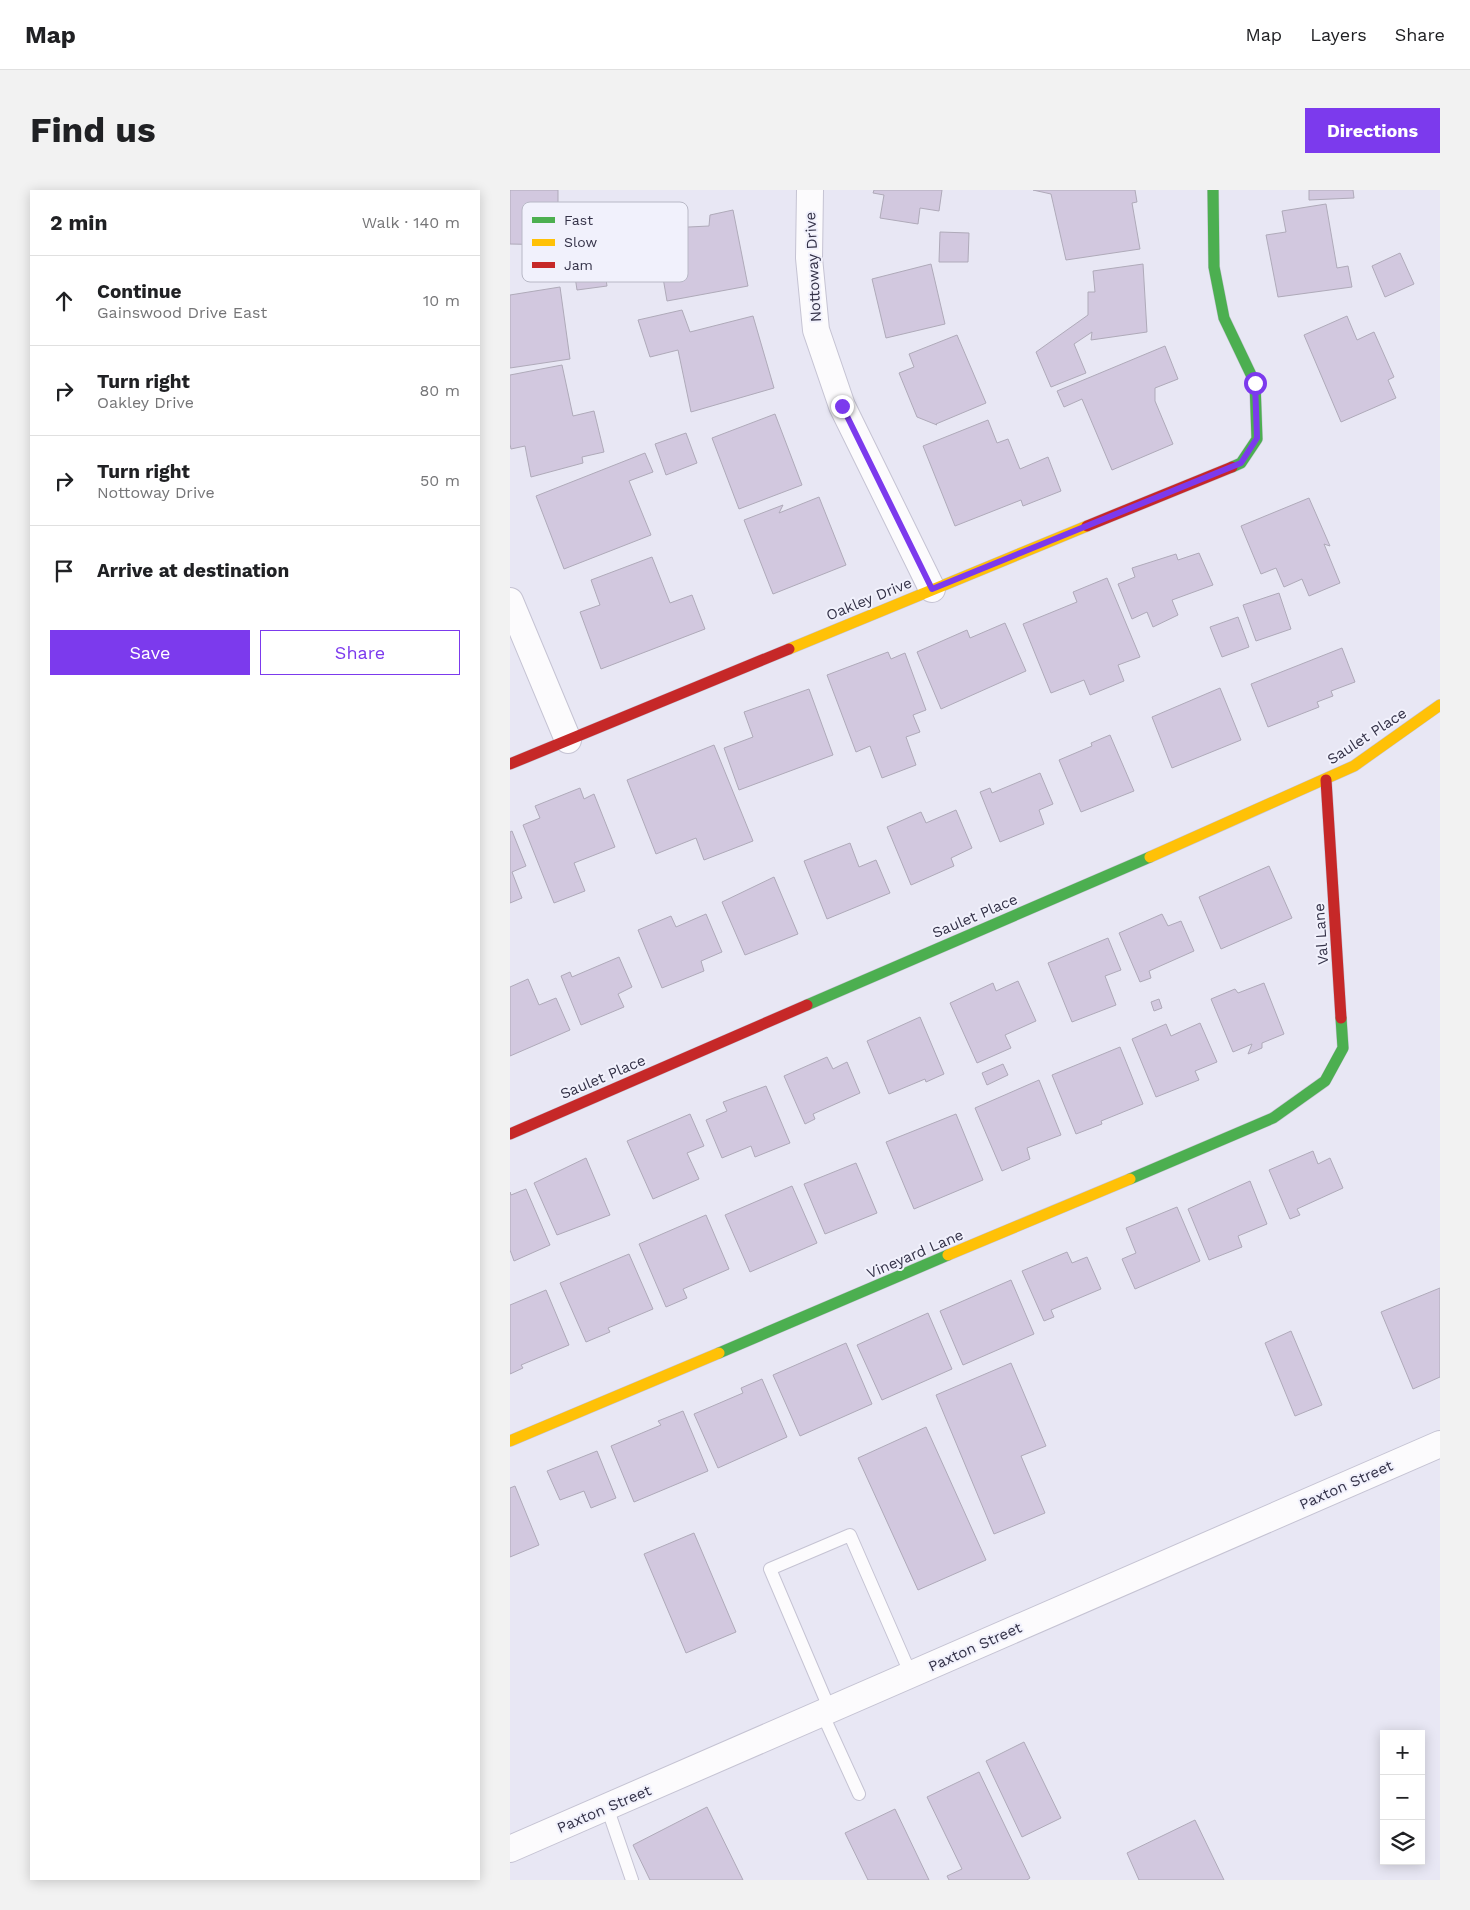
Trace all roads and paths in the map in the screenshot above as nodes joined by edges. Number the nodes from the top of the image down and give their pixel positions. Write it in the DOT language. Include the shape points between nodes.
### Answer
graph roads {
  1 [pos="810,190"];
  2 [pos="1213,190"];
  3 [pos="932,589"];
  4 [pos="510,600"];
  5 [pos="1440,705"];
  6 [pos="568,740"];
  7 [pos="510,764"];
  8 [pos="1326,780"];
  9 [pos="1325,1082"];
  10 [pos="510,1134"];
  11 [pos="510,1442"];
  12 [pos="1440,1444"];
  13 [pos="911,1675"];
  14 [pos="826,1712"];
  15 [pos="859,1794"];
  16 [pos="607,1808"];
  17 [pos="510,1850"];
  18 [pos="632,1880"];
  1 -- 3 [label="street, Nottoway Drive" via="809,258 816,330 842,406"];
  2 -- 3 [label="street, Oakley Drive" via="1214,267 1224,318 1255,383 1257,438 1241,463"];
  3 -- 6 [label="street, Oakley Drive"];
  4 -- 6 [label="street"];
  5 -- 8 [label="street, Saulet Place" via="1354,766"];
  6 -- 7 [label="street, Oakley Drive"];
  8 -- 9 [label="street, Val Lane" via="1343,1048"];
  8 -- 10 [label="street, Saulet Place"];
  9 -- 11 [label="street, Vineyard Lane" via="1273,1118"];
  12 -- 13 [label="street, Paxton Street"];
  13 -- 14 [label="street, Paxton Street"];
  13 -- 14 [label="lane" via="850,1535 770,1568"];
  14 -- 15 [label="lane"];
  14 -- 16 [label="street, Paxton Street"];
  16 -- 17 [label="street, Paxton Street"];
  16 -- 18 [label="lane"];
}
